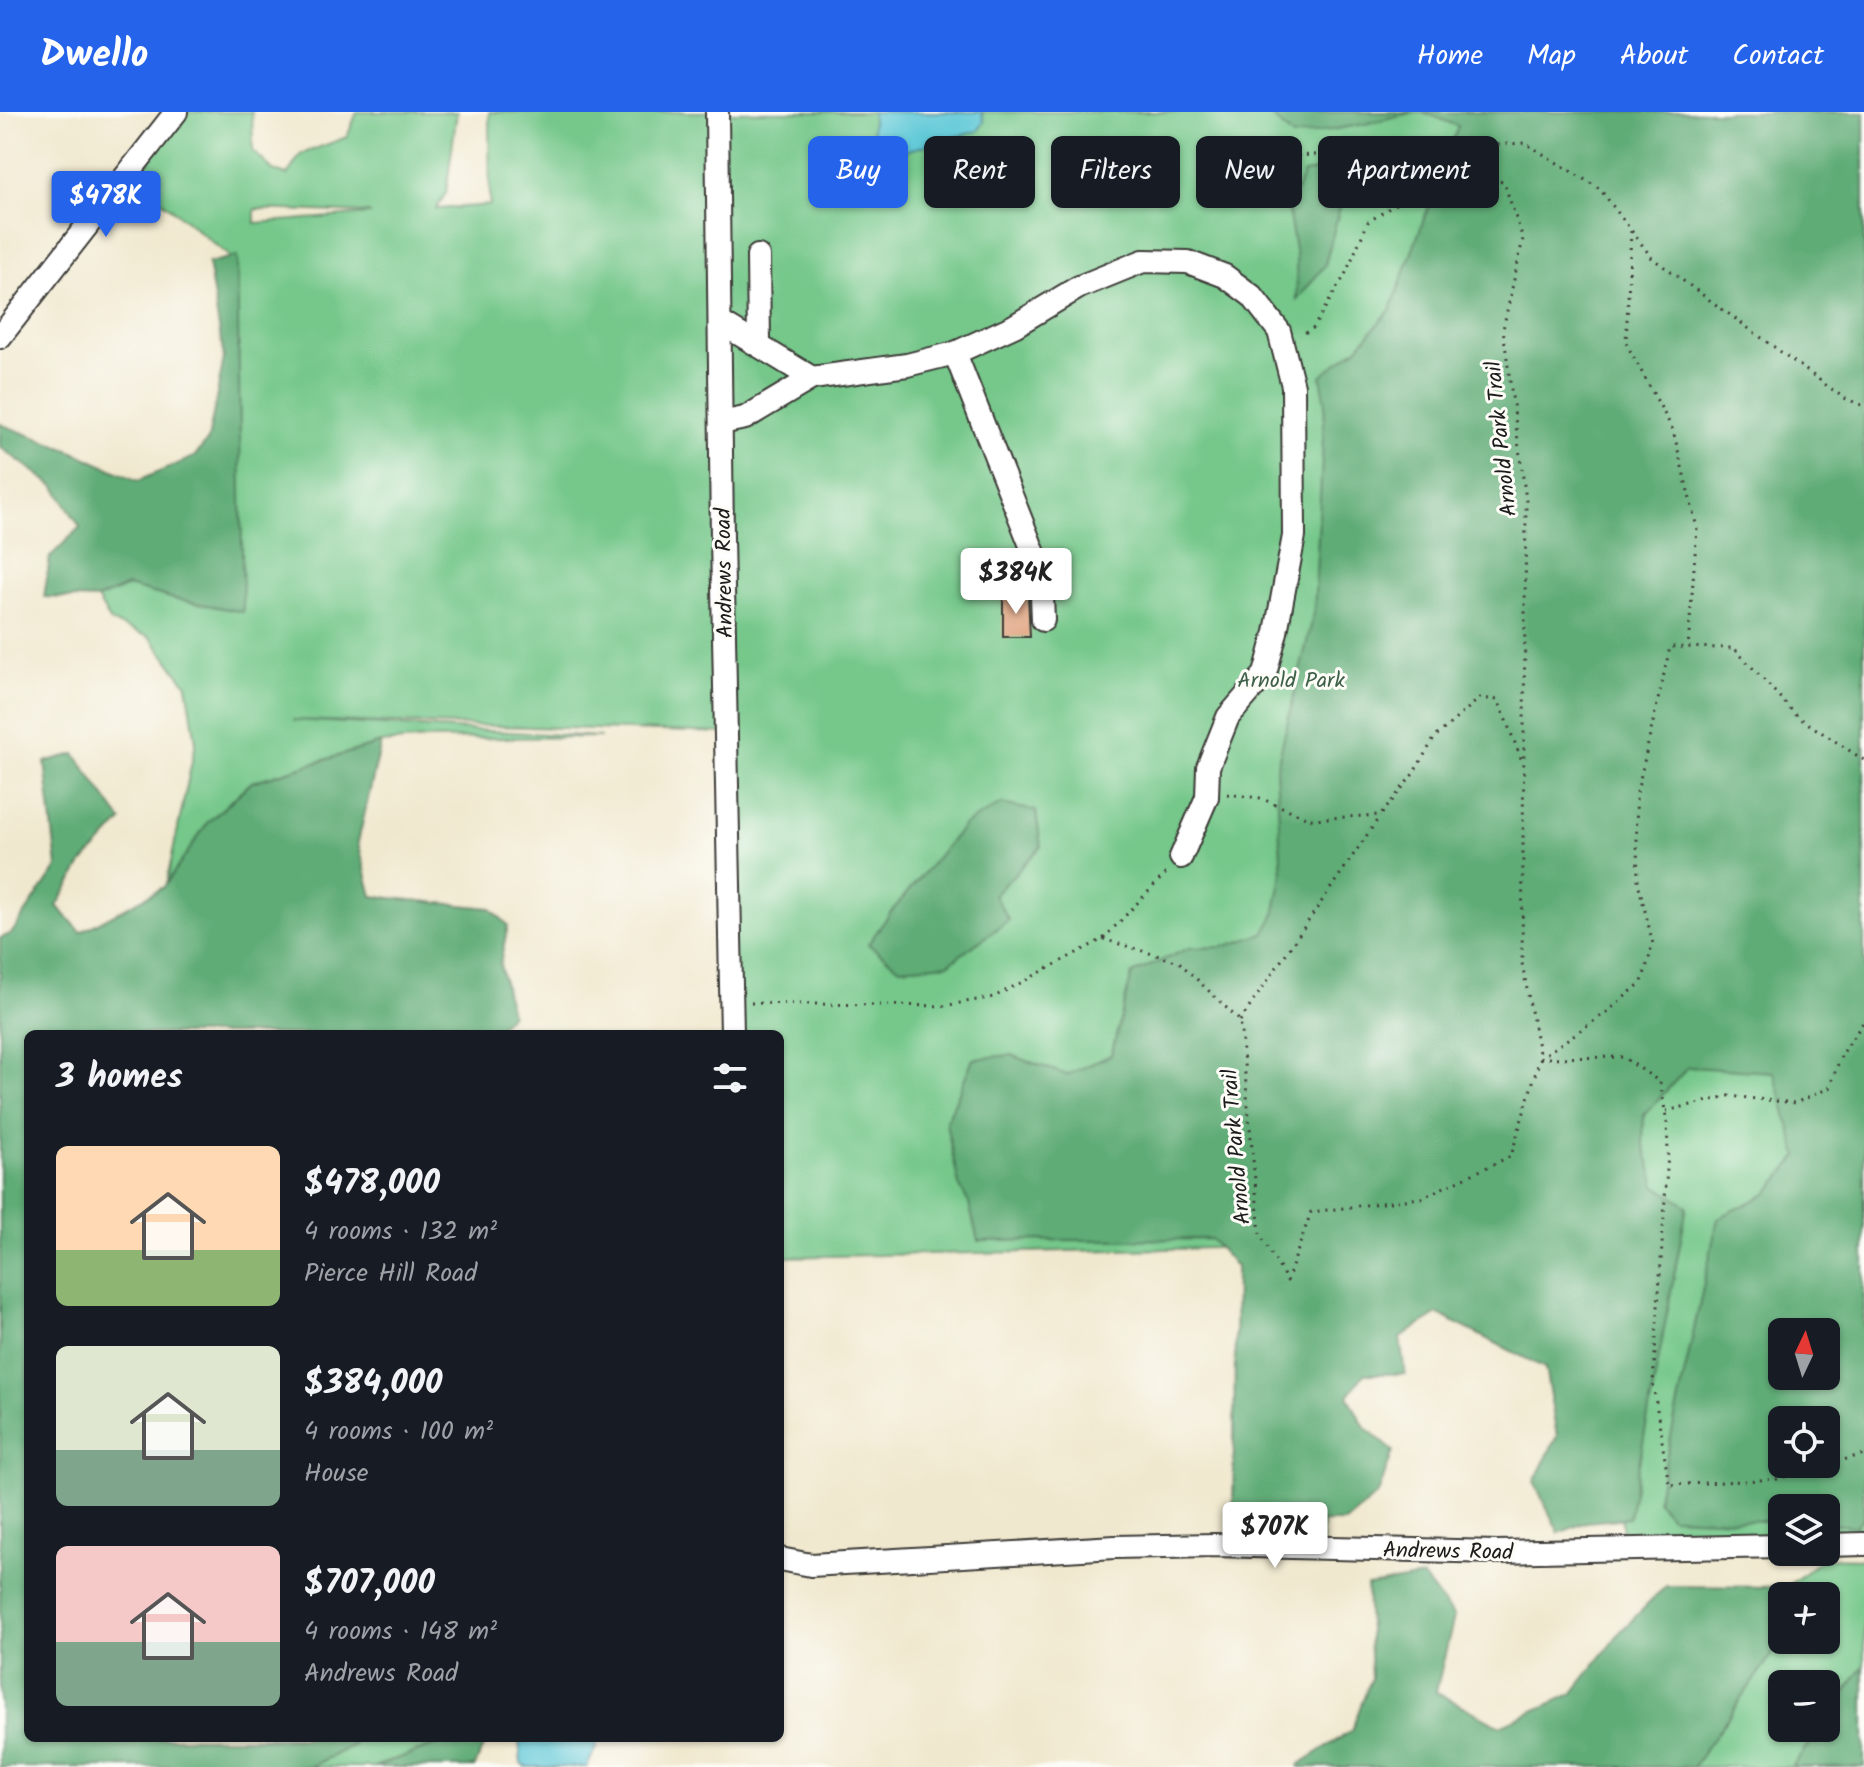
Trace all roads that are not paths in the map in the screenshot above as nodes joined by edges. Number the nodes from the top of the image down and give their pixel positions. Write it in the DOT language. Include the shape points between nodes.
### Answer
graph roads {
  1 [pos="176,112"];
  2 [pos="717,112"];
  3 [pos="758,256"];
  4 [pos="721,323"];
  5 [pos="0,337"];
  6 [pos="759,345"];
  7 [pos="955,353"];
  8 [pos="812,378"];
  9 [pos="721,423"];
  10 [pos="1043,620"];
  11 [pos="1181,857"];
  12 [pos="732,1030"];
  13 [pos="1864,1544"];
  14 [pos="1840,1545"];
  15 [pos="1768,1546"];
  16 [pos="784,1560"];
  1 -- 5 [label="street"];
  2 -- 4 [label="street, Andrews Road"];
  3 -- 6 [label="street"];
  4 -- 6 [label="street"];
  4 -- 9 [label="street, Andrews Road"];
  6 -- 8 [label="street"];
  7 -- 8 [label="street"];
  7 -- 10 [label="street" via="1041,571"];
  7 -- 11 [label="street" via="1079,287 1143,261 1188,262 1225,276 1252,296 1279,331 1293,386 1294,536 1265,674 1228,717 1208,767 1207,797"];
  8 -- 9 [label="street" via="745,418"];
  9 -- 12 [label="street, Andrews Road"];
  13 -- 14 [label="street"];
  15 -- 16 [label="street, Andrews Road" via="1497,1552 1215,1545 811,1565"];
}
